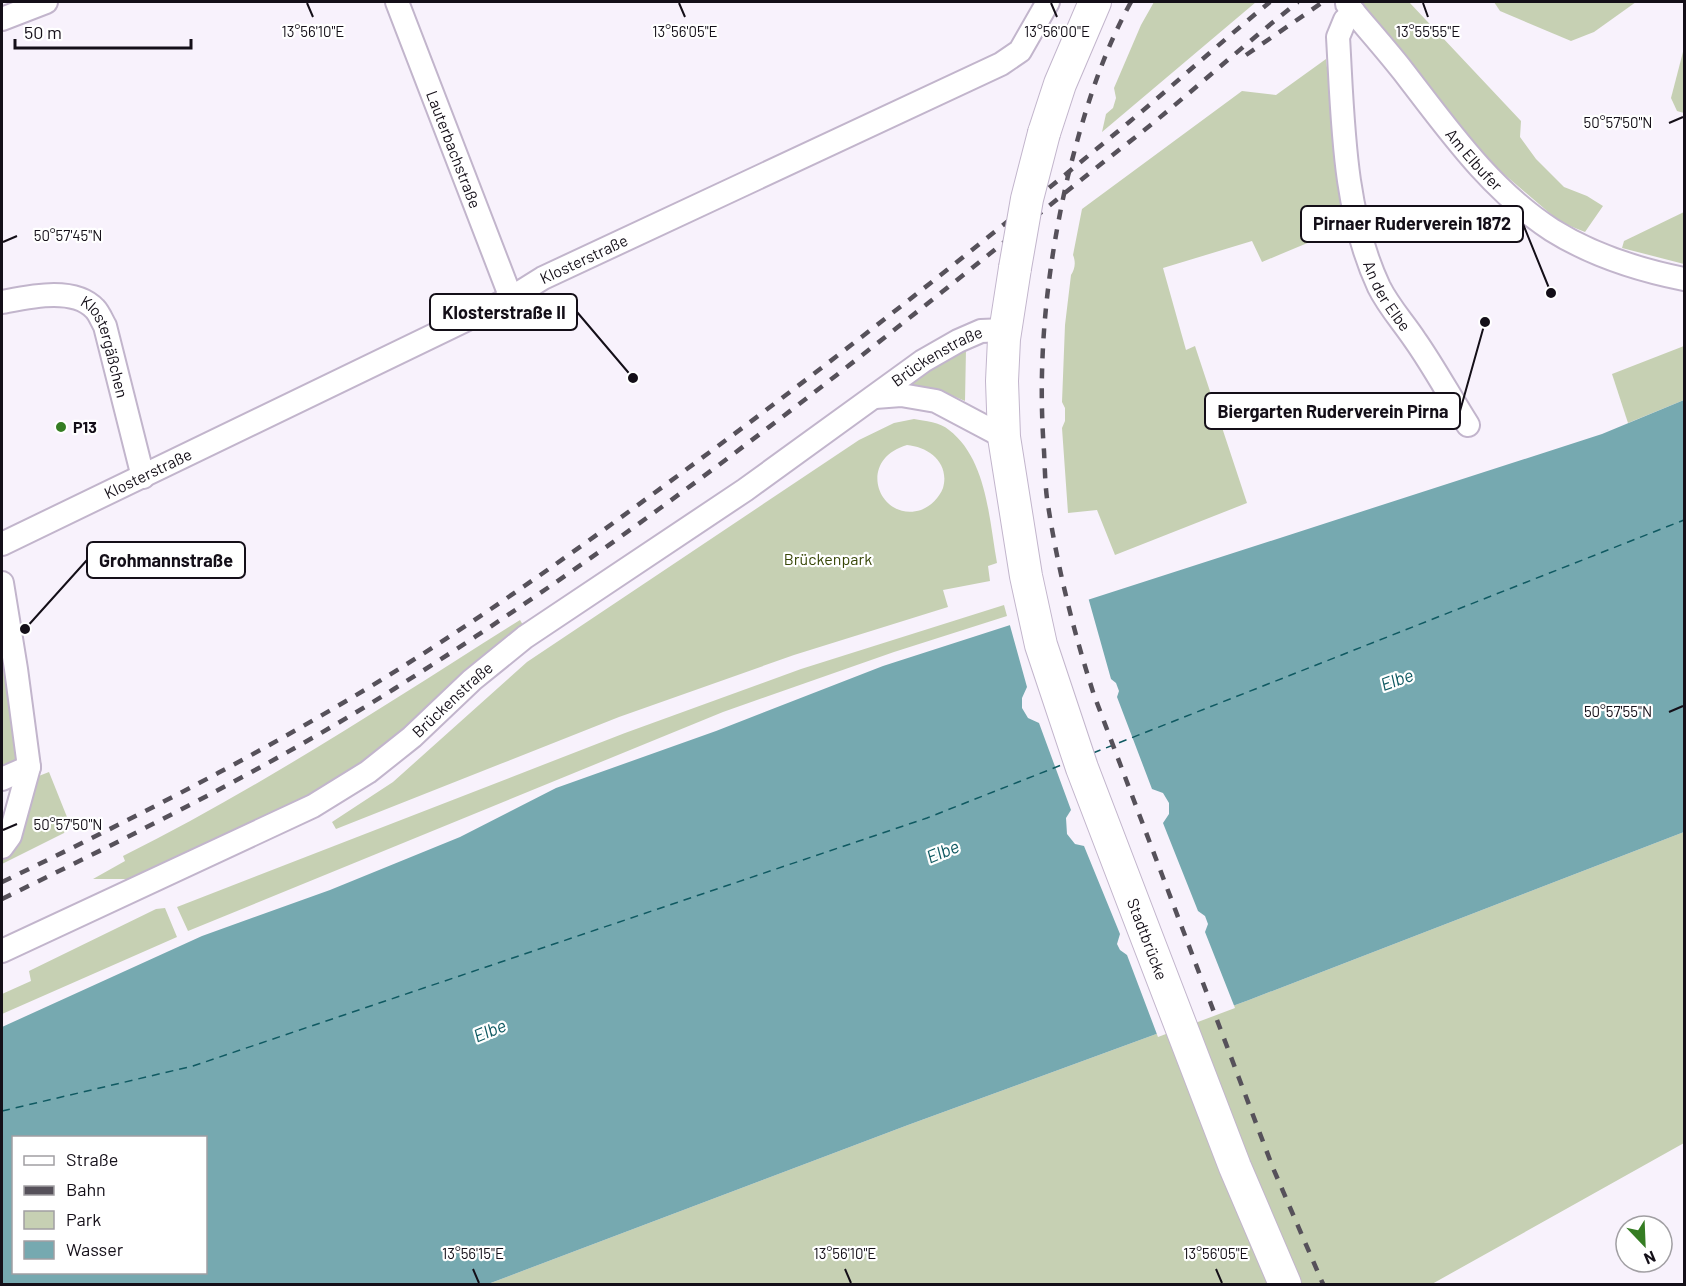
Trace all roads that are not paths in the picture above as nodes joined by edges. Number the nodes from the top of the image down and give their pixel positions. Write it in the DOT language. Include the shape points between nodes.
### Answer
graph roads {
  1 [pos="46,2"];
  2 [pos="397,2"];
  3 [pos="1048,2"];
  4 [pos="1095,2"];
  5 [pos="1351,8"];
  6 [pos="2,19"];
  7 [pos="1684,279"];
  8 [pos="511,298"];
  9 [pos="2,302"];
  10 [pos="1005,330"];
  11 [pos="875,397"];
  12 [pos="1468,425"];
  13 [pos="1004,437"];
  14 [pos="143,477"];
  15 [pos="2,544"];
  16 [pos="2,583"];
  17 [pos="29,767"];
  18 [pos="2,779"];
  19 [pos="2,846"];
  20 [pos="2,951"];
  21 [pos="1285,1284"];
  1 -- 6 [label="street"];
  2 -- 8 [label="street, Lauterbachstraße"];
  3 -- 8 [label="street, Klosterstraße" via="1020,51 1002,64 543,278"];
  4 -- 10 [label="main road, Stadtbrücke, bridge" via="1044,133 1027,199"];
  5 -- 7 [label="street, Am Elbufer" via="1463,148 1506,193 1552,230 1600,255"];
  5 -- 12 [label="street, An der Elbe" via="1338,37 1346,160 1367,258 1390,306"];
  8 -- 14 [label="street, Klosterstraße"];
  9 -- 14 [label="street, Klostergäßchen" via="45,294 82,300 94,308 105,326"];
  10 -- 11 [label="street, Brückenstraße" via="981,331 958,341"];
  10 -- 13 [label="main road, Stadtbrücke"];
  11 -- 13 [label="street, Brückenstraße" via="902,395 936,401"];
  11 -- 20 [label="street, Brückenstraße" via="745,490 525,637 412,737 359,777 313,806"];
  13 -- 21 [label="main road, Stadtbrücke" via="1041,645 1082,768 1235,1167"];
  14 -- 15 [label="street, Klosterstraße"];
  16 -- 17 [label="street"];
  17 -- 18 [label="street"];
  17 -- 19 [label="street" via="10,836"];
}
